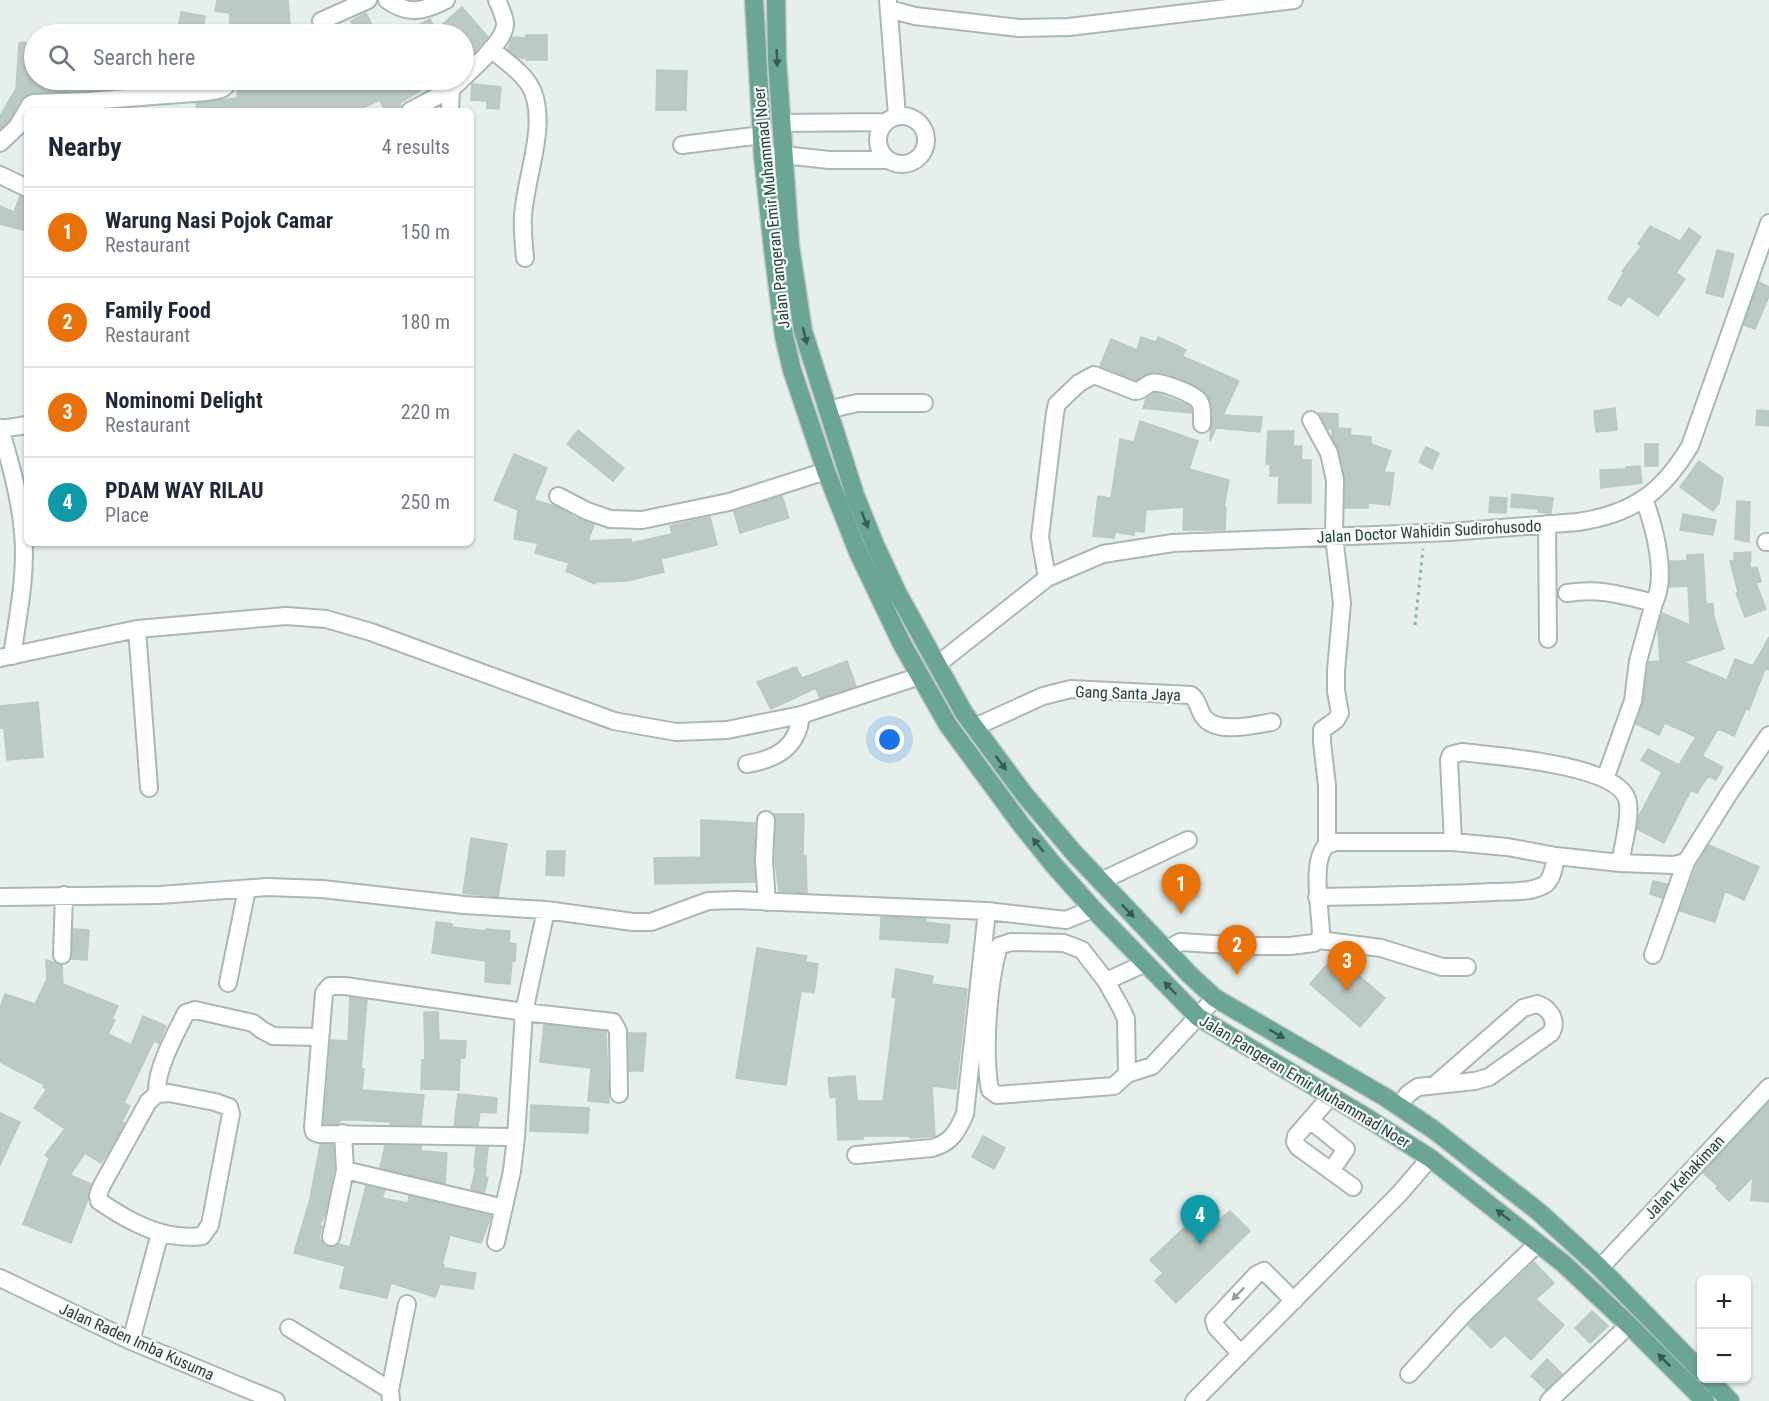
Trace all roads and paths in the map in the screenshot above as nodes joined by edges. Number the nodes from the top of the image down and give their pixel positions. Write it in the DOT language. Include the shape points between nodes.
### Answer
graph roads {
  1 [pos="368,0"];
  2 [pos="387,0"];
  3 [pos="446,0"];
  4 [pos="497,0"];
  5 [pos="754,0"];
  6 [pos="776,0"];
  7 [pos="1294,0"];
  8 [pos="889,4"];
  9 [pos="321,21"];
  10 [pos="491,49"];
  11 [pos="474,66"];
  12 [pos="217,90"];
  13 [pos="445,90"];
  14 [pos="456,90"];
  15 [pos="28,108"];
  16 [pos="415,108"];
  17 [pos="451,108"];
  18 [pos="24,115"];
  19 [pos="891,119"];
  20 [pos="783,123"];
  21 [pos="762,135"];
  22 [pos="0,143"];
  23 [pos="682,145"];
  24 [pos="784,155"];
  25 [pos="763,156"];
  26 [pos="887,160"];
  27 [pos="0,175"];
  28 [pos="24,187"];
  29 [pos="1769,223"];
  30 [pos="525,258"];
  31 [pos="798,299"];
  32 [pos="779,303"];
  33 [pos="812,363"];
  34 [pos="792,370"];
  35 [pos="924,403"];
  36 [pos="827,410"];
  37 [pos="1311,420"];
  38 [pos="1202,424"];
  39 [pos="24,425"];
  40 [pos="0,429"];
  41 [pos="826,471"];
  42 [pos="558,496"];
  43 [pos="1644,499"];
  44 [pos="1547,524"];
  45 [pos="1425,532"];
  46 [pos="1334,537"];
  47 [pos="866,548"];
  48 [pos="1047,578"];
  49 [pos="1567,593"];
  50 [pos="1654,603"];
  51 [pos="1415,625"];
  52 [pos="137,629"];
  53 [pos="1548,639"];
  54 [pos="6,657"];
  55 [pos="938,664"];
  56 [pos="920,676"];
  57 [pos="801,715"];
  58 [pos="970,720"];
  59 [pos="1272,722"];
  60 [pos="948,725"];
  61 [pos="1769,735"];
  62 [pos="747,764"];
  63 [pos="1605,779"];
  64 [pos="149,788"];
  65 [pos="766,820"];
  66 [pos="1188,840"];
  67 [pos="1453,842"];
  68 [pos="1327,845"];
  69 [pos="1556,856"];
  70 [pos="1084,862"];
  71 [pos="1686,862"];
  72 [pos="1620,863"];
  73 [pos="1065,877"];
  74 [pos="1101,881"];
  75 [pos="247,889"];
  76 [pos="64,896"];
  77 [pos="0,897"];
  78 [pos="1317,897"];
  79 [pos="768,902"];
  80 [pos="1093,909"];
  81 [pos="546,910"];
  82 [pos="987,911"];
  83 [pos="1319,940"];
  84 [pos="1166,950"];
  85 [pos="62,955"];
  86 [pos="1653,955"];
  87 [pos="1146,963"];
  88 [pos="1467,967"];
  89 [pos="1106,981"];
  90 [pos="228,983"];
  91 [pos="1215,998"];
  92 [pos="524,1012"];
  93 [pos="1198,1017"];
  94 [pos="320,1036"];
  95 [pos="1127,1074"];
  96 [pos="1437,1083"];
  97 [pos="1769,1087"];
  98 [pos="157,1094"];
  99 [pos="619,1094"];
  100 [pos="1330,1097"];
  101 [pos="1392,1101"];
  102 [pos="1369,1119"];
  103 [pos="1310,1120"];
  104 [pos="343,1133"];
  105 [pos="516,1137"];
  106 [pos="856,1155"];
  107 [pos="1430,1158"];
  108 [pos="345,1170"];
  109 [pos="1331,1171"];
  110 [pos="1353,1187"];
  111 [pos="504,1208"];
  112 [pos="160,1233"];
  113 [pos="331,1237"];
  114 [pos="496,1242"];
  115 [pos="1538,1243"];
  116 [pos="1578,1249"];
  117 [pos="1564,1264"];
  118 [pos="1600,1268"];
  119 [pos="0,1278"];
  120 [pos="1294,1300"];
  121 [pos="407,1304"];
  122 [pos="1629,1325"];
  123 [pos="289,1328"];
  124 [pos="131,1341"];
  125 [pos="1241,1354"];
  126 [pos="1697,1368"];
  127 [pos="1408,1374"];
  128 [pos="1712,1383"];
  129 [pos="391,1395"];
  130 [pos="1723,1399"];
  131 [pos="276,1401"];
  132 [pos="1194,1401"];
  133 [pos="1549,1401"];
  134 [pos="1705,1401"];
  1 -- 9 [label="street"];
  2 -- 3 [label="street" via="397,7 414,10"];
  4 -- 10 [label="street" via="505,24"];
  5 -- 21 [label="main road, Jalan Pangeran Emir Muhammad Noer"];
  6 -- 20 [label="main road, Jalan Pangeran Emir Muhammad Noer, one-way"];
  7 -- 8 [label="street" via="1069,27 1019,28 915,16"];
  8 -- 19 [label="street"];
  10 -- 11 [label="street"];
  10 -- 30 [label="street" via="524,77 536,102 535,152 523,216"];
  12 -- 15 [label="street" via="34,103"];
  13 -- 16 [label="street"];
  14 -- 17 [label="street"];
  18 -- 22 [label="street"];
  19 -- 20 [label="street"];
  19 -- 26 [label="street" via="879,131 877,141"];
  19 -- 26 [label="street" via="911,117 922,126 927,139 924,153 914,162 900,165"];
  20 -- 24 [label="main road, Jalan Pangeran Emir Muhammad Noer"];
  21 -- 23 [label="street"];
  21 -- 25 [label="main road, Jalan Pangeran Emir Muhammad Noer"];
  24 -- 25 [label="street"];
  24 -- 26 [label="street"];
  24 -- 31 [label="main road, Jalan Pangeran Emir Muhammad Noer"];
  25 -- 32 [label="main road, Jalan Pangeran Emir Muhammad Noer"];
  27 -- 28 [label="street"];
  29 -- 43 [label="street, Jalan Doctor Wahidin Sudirohusodo" via="1690,446 1671,476"];
  31 -- 32 [label="main road"];
  31 -- 33 [label="main road, Jalan Pangeran Emir Muhammad Noer, one-way"];
  32 -- 34 [label="main road, Jalan Pangeran Emir Muhammad Noer"];
  33 -- 34 [label="main road"];
  33 -- 36 [label="main road, Jalan Pangeran Emir Muhammad Noer"];
  34 -- 41 [label="main road, Jalan Pangeran Emir Muhammad Noer"];
  35 -- 36 [label="street" via="857,403"];
  36 -- 47 [label="main road, Jalan Pangeran Emir Muhammad Noer, one-way" via="855,495"];
  37 -- 46 [label="street" via="1329,453 1335,480"];
  38 -- 48 [label="street" via="1201,406 1194,396 1155,382 1135,392 1094,375 1057,404 1040,537"];
  39 -- 40 [label="street"];
  40 -- 54 [label="street" via="23,533 23,587"];
  41 -- 42 [label="street" via="729,502 642,520 610,519"];
  41 -- 47 [label="main road, Jalan Pangeran Emir Muhammad Noer"];
  43 -- 44 [label="street, Jalan Doctor Wahidin Sudirohusodo" via="1620,513 1599,519"];
  43 -- 50 [label="street" via="1657,542 1659,584"];
  44 -- 45 [label="street, Jalan Doctor Wahidin Sudirohusodo"];
  44 -- 53 [label="street"];
  45 -- 46 [label="street, Jalan Doctor Wahidin Sudirohusodo"];
  45 -- 51 [label="path"];
  46 -- 48 [label="street, Jalan Doctor Wahidin Sudirohusodo" via="1173,543 1103,554"];
  46 -- 68 [label="street" via="1342,603 1336,671 1340,710 1336,720 1322,730"];
  47 -- 55 [label="main road, Jalan Pangeran Emir Muhammad Noer"];
  47 -- 56 [label="main road, Jalan Pangeran Emir Muhammad Noer" via="902,644"];
  48 -- 55 [label="street, Jalan Doctor Wahidin Sudirohusodo"];
  49 -- 50 [label="street" via="1599,591"];
  50 -- 63 [label="street" via="1638,661 1633,701"];
  52 -- 54 [label="street"];
  52 -- 57 [label="street" via="286,616 326,619 632,726 675,732 727,730"];
  52 -- 64 [label="street"];
  55 -- 58 [label="main road, Jalan Pangeran Emir Muhammad Noer"];
  56 -- 57 [label="street"];
  56 -- 60 [label="main road, Jalan Pangeran Emir Muhammad Noer"];
  57 -- 62 [label="street" via="800,727 786,750"];
  58 -- 59 [label="street, Gang Santa Jaya" via="1071,690 1191,695 1204,718 1216,725 1240,728"];
  58 -- 60 [label="main road"];
  58 -- 70 [label="main road, Jalan Pangeran Emir Muhammad Noer, one-way" via="1024,794"];
  73 -- 60 [label="main road, Jalan Pangeran Emir Muhammad Noer, one-way"];
  61 -- 71 [label="street"];
  63 -- 67 [label="street" via="1543,761 1455,753 1449,760"];
  63 -- 72 [label="street" via="1624,792 1628,804"];
  65 -- 79 [label="street"];
  66 -- 74 [label="street"];
  67 -- 68 [label="street"];
  67 -- 69 [label="street" via="1508,846"];
  68 -- 78 [label="street" via="1322,852"];
  69 -- 72 [label="street"];
  69 -- 78 [label="street" via="1548,882 1528,889"];
  70 -- 73 [label="main road"];
  70 -- 74 [label="main road, Jalan Pangeran Emir Muhammad Noer"];
  71 -- 72 [label="street"];
  71 -- 86 [label="street"];
  73 -- 80 [label="main road, Jalan Pangeran Emir Muhammad Noer"];
  74 -- 84 [label="main road, Jalan Pangeran Emir Muhammad Noer, one-way"];
  75 -- 76 [label="street"];
  75 -- 81 [label="street" via="322,889"];
  75 -- 90 [label="street"];
  76 -- 77 [label="street"];
  76 -- 85 [label="street"];
  78 -- 83 [label="street"];
  79 -- 81 [label="street" via="708,901 651,922 611,921"];
  79 -- 82 [label="street"];
  80 -- 82 [label="street" via="1066,920"];
  80 -- 87 [label="main road, Jalan Pangeran Emir Muhammad Noer"];
  81 -- 92 [label="street"];
  82 -- 106 [label="street" via="965,1114 957,1133 942,1146"];
  83 -- 84 [label="street" via="1290,946 1180,942"];
  83 -- 88 [label="street" via="1381,948 1442,967"];
  84 -- 91 [label="main road, Jalan Pangeran Emir Muhammad Noer"];
  87 -- 89 [label="street"];
  93 -- 87 [label="main road, Jalan Pangeran Emir Muhammad Noer, one-way"];
  89 -- 95 [label="street" via="1126,1019"];
  89 -- 95 [label="street" via="1082,950 1064,943 1011,942 999,946 992,970 986,1069 990,1090 998,1095 1092,1089 1114,1086"];
  91 -- 93 [label="street"];
  91 -- 101 [label="main road, Jalan Pangeran Emir Muhammad Noer, one-way"];
  92 -- 94 [label="street" via="330,986 324,993"];
  92 -- 99 [label="street" via="613,1022 618,1031"];
  92 -- 105 [label="street"];
  93 -- 95 [label="street" via="1152,1066"];
  93 -- 100 [label="main road, Jalan Pangeran Emir Muhammad Noer"];
  94 -- 98 [label="street" via="273,1036 253,1023 195,1010 186,1013 159,1077"];
  94 -- 104 [label="street" via="314,1132"];
  96 -- 96 [label="street" via="1489,1077 1551,1033 1554,1021 1547,1008 1538,1004 1523,1008"];
  96 -- 101 [label="street"];
  97 -- 118 [label="street, Jalan Kehakiman"];
  98 -- 112 [label="street" via="148,1102 98,1196 99,1201 115,1211"];
  98 -- 112 [label="street" via="215,1102 229,1107 231,1114 210,1225 202,1236 186,1238"];
  100 -- 102 [label="main road, Jalan Pangeran Emir Muhammad Noer"];
  100 -- 103 [label="street"];
  101 -- 102 [label="main road"];
  101 -- 116 [label="main road, Jalan Pangeran Emir Muhammad Noer" via="1539,1212"];
  102 -- 107 [label="main road, Jalan Pangeran Emir Muhammad Noer"];
  103 -- 109 [label="street" via="1346,1149"];
  103 -- 109 [label="street" via="1294,1142"];
  104 -- 105 [label="street"];
  104 -- 108 [label="street"];
  105 -- 111 [label="street"];
  115 -- 107 [label="main road, Jalan Pangeran Emir Muhammad Noer, one-way"];
  107 -- 120 [label="street"];
  108 -- 111 [label="street"];
  108 -- 113 [label="street"];
  109 -- 110 [label="street"];
  111 -- 114 [label="street"];
  112 -- 124 [label="street"];
  115 -- 117 [label="main road, Jalan Pangeran Emir Muhammad Noer"];
  115 -- 127 [label="street"];
  116 -- 117 [label="main road"];
  116 -- 118 [label="main road, Jalan Pangeran Emir Muhammad Noer"];
  117 -- 122 [label="main road, Jalan Pangeran Emir Muhammad Noer"];
  118 -- 126 [label="main road, Jalan Pangeran Emir Muhammad Noer"];
  119 -- 124 [label="street, Jalan Raden Imba Kusuma"];
  120 -- 125 [label="street"];
  120 -- 125 [label="street, one-way" via="1264,1271 1256,1275 1214,1320"];
  121 -- 129 [label="street"];
  122 -- 133 [label="street"];
  134 -- 122 [label="main road, Jalan Pangeran Emir Muhammad Noer, one-way"];
  123 -- 129 [label="street"];
  124 -- 131 [label="street, Jalan Raden Imba Kusuma"];
  125 -- 132 [label="street"];
  128 -- 130 [label="main road"];
}
